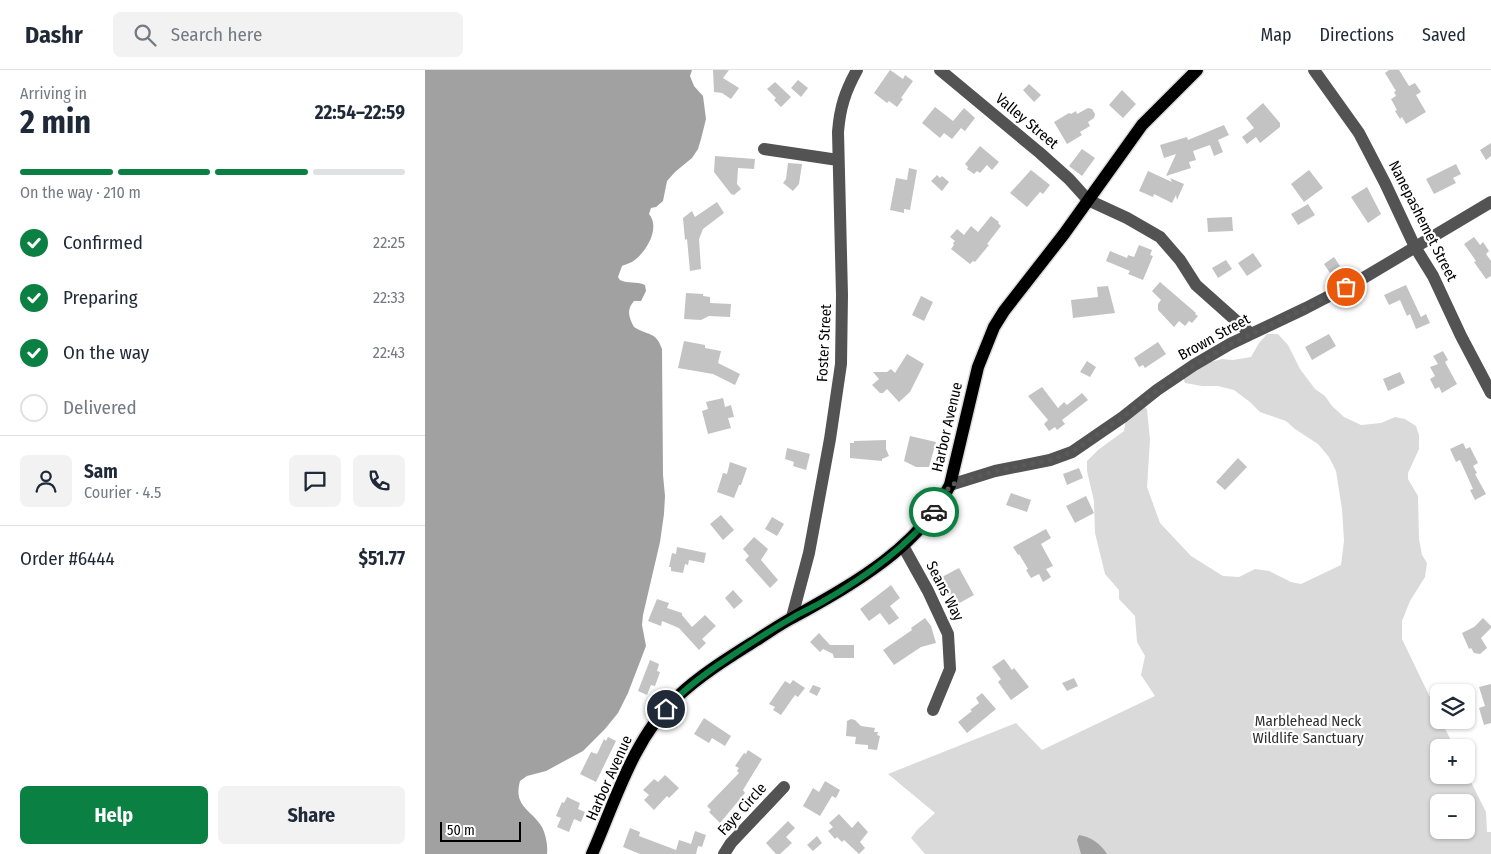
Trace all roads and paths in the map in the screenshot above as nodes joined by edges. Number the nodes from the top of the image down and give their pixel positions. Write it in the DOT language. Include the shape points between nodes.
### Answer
graph roads {
  1 [pos="857,70"];
  2 [pos="940,70"];
  3 [pos="1197,70"];
  4 [pos="1314,70"];
  5 [pos="764,149"];
  6 [pos="838,160"];
  7 [pos="1089,200"];
  8 [pos="1491,202"];
  9 [pos="1415,247"];
  10 [pos="1251,334"];
  11 [pos="1491,393"];
  12 [pos="950,485"];
  13 [pos="903,546"];
  14 [pos="792,618"];
  15 [pos="933,710"];
  16 [pos="784,787"];
  17 [pos="592,854"];
  18 [pos="724,854"];
  1 -- 6 [label="street, Foster Street" via="840,111"];
  2 -- 7 [label="street, Valley Street" via="1040,153"];
  3 -- 7 [label="main road, Harbor Avenue" via="1142,125"];
  4 -- 9 [label="street, Nanepashemet Street" via="1359,133"];
  5 -- 6 [label="street"];
  6 -- 14 [label="street, Foster Street" via="841,364 814,527"];
  7 -- 10 [label="street" via="1160,237 1196,285"];
  7 -- 12 [label="main road, Harbor Avenue" via="994,327 978,367"];
  8 -- 9 [label="street, Brown Street"];
  9 -- 10 [label="street, Brown Street" via="1352,284"];
  9 -- 11 [label="street, Nanepashemet Street" via="1433,276"];
  10 -- 12 [label="street, Brown Street" via="1194,365 1072,452"];
  12 -- 13 [label="main road, Harbor Avenue" via="919,532"];
  13 -- 14 [label="main road, Harbor Avenue" via="857,580"];
  13 -- 15 [label="street, Seans Way" via="948,634 950,669"];
  14 -- 17 [label="main road, Harbor Avenue" via="692,684 657,719 630,765"];
  16 -- 18 [label="street, Faye Circle"];
}
